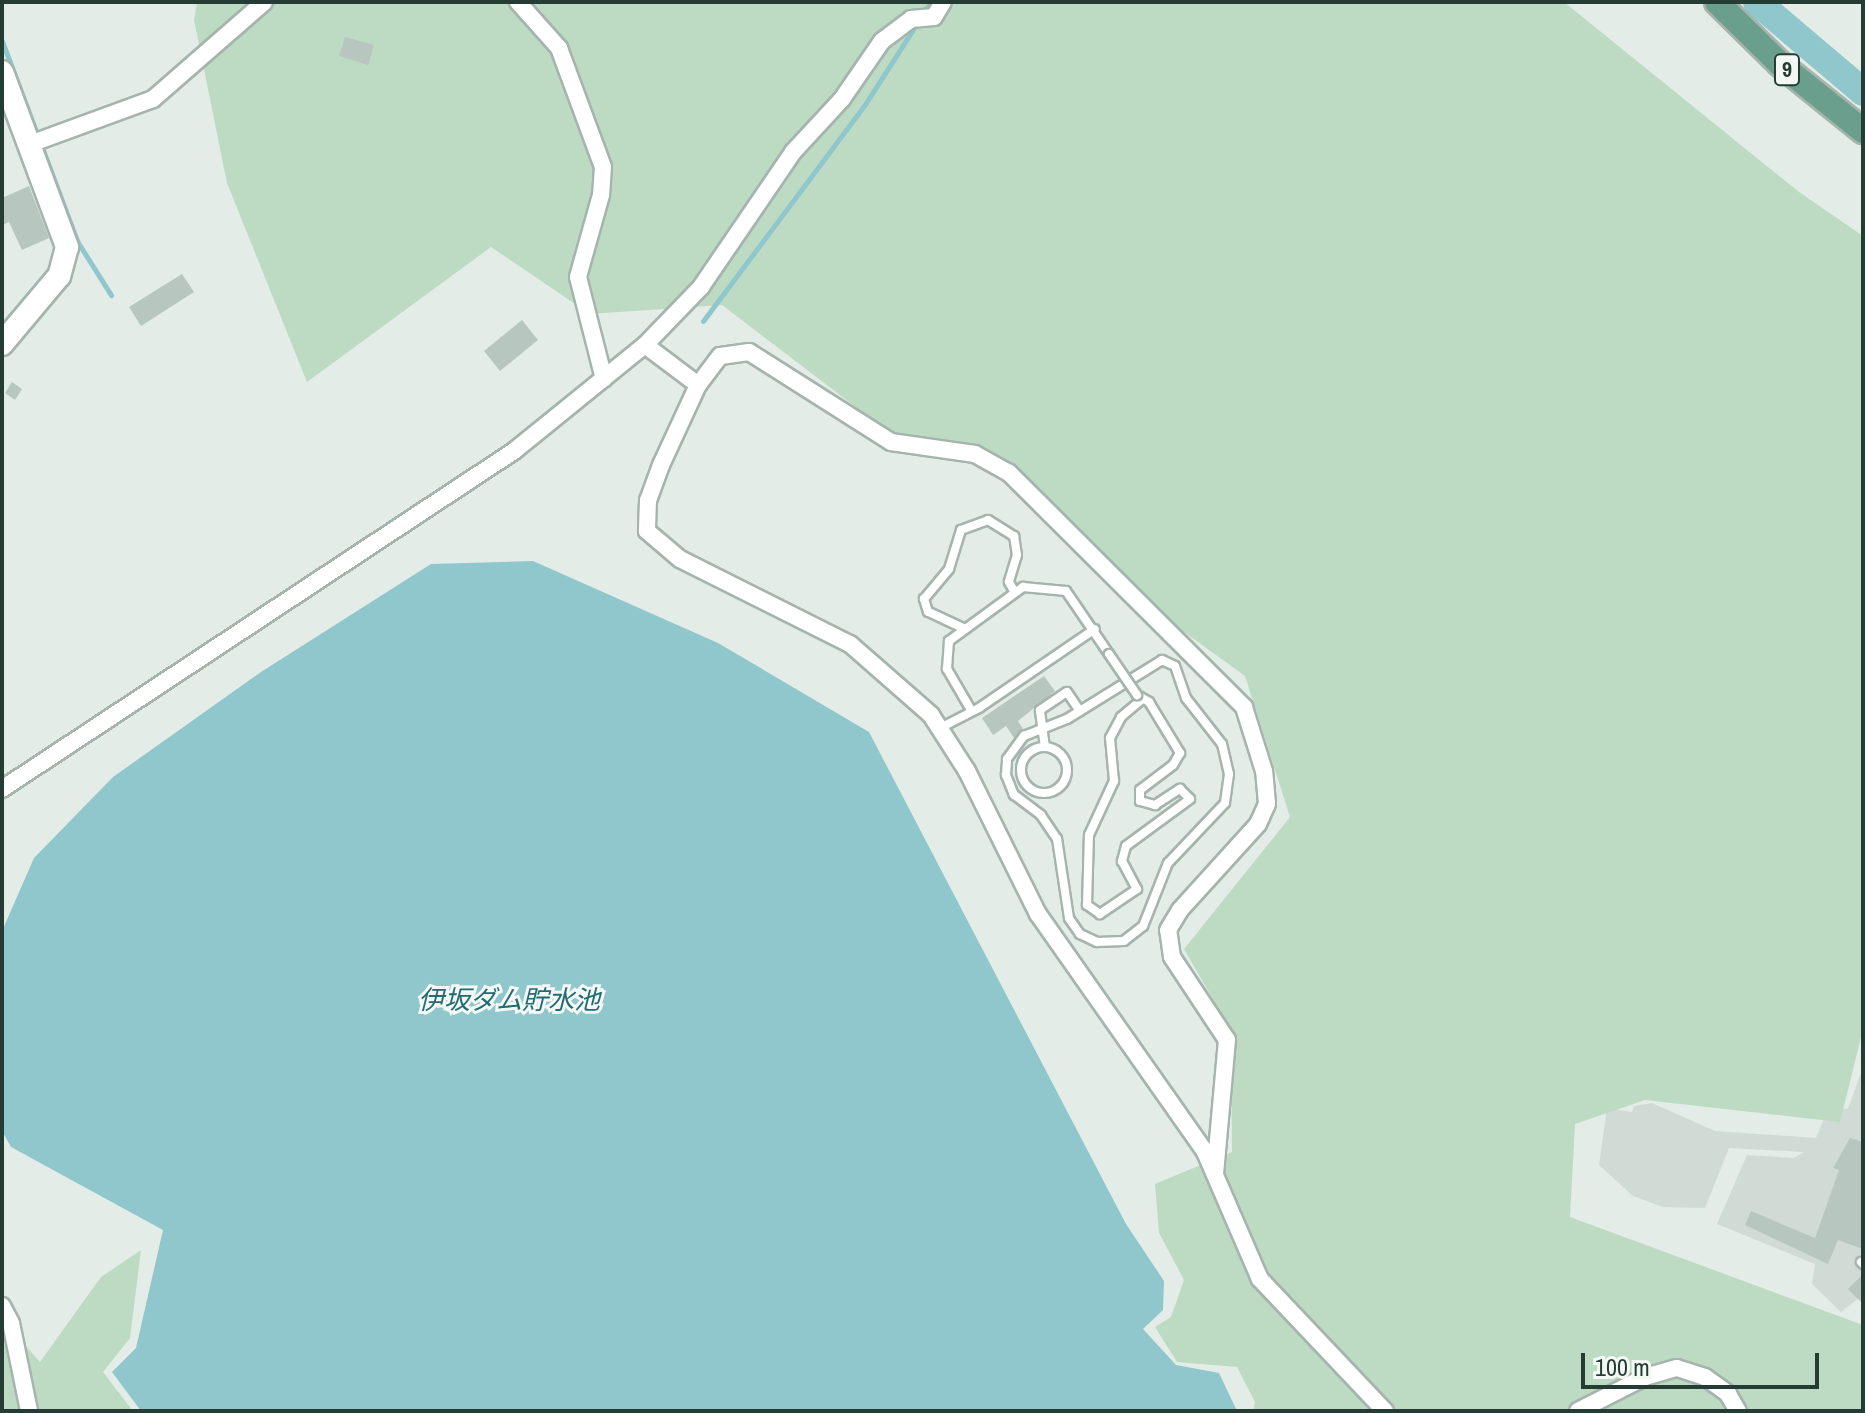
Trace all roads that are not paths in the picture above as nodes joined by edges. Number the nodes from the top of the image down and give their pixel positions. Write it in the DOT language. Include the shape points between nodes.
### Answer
graph roads {
  1 [pos="264,2"];
  2 [pos="518,2"];
  3 [pos="943,2"];
  4 [pos="1717,2"];
  5 [pos="2,72"];
  6 [pos="1863,131"];
  7 [pos="36,142"];
  8 [pos="2,344"];
  9 [pos="645,345"];
  10 [pos="604,379"];
  11 [pos="698,385"];
  12 [pos="1014,591"];
  13 [pos="963,628"];
  14 [pos="1095,629"];
  15 [pos="1139,697"];
  16 [pos="971,710"];
  17 [pos="1080,711"];
  18 [pos="940,728"];
  19 [pos="1046,728"];
  20 [pos="1045,747"];
  21 [pos="2,789"];
  22 [pos="1215,1174"];
  23 [pos="2,1306"];
  24 [pos="29,1411"];
  25 [pos="1385,1411"];
  26 [pos="1578,1411"];
  27 [pos="1738,1411"];
  1 -- 7 [label="street" via="153,99"];
  2 -- 10 [label="street" via="559,48 603,167 601,195 578,277"];
  3 -- 9 [label="street" via="934,17 911,19 882,41 851,89 793,152 701,287"];
  4 -- 6 [label="main road, 9" via="1780,64"];
  5 -- 7 [label="street"];
  7 -- 8 [label="street" via="65,238 65,263 46,294"];
  9 -- 10 [label="street"];
  9 -- 11 [label="street"];
  10 -- 21 [label="street" via="514,451"];
  11 -- 18 [label="street" via="648,500 645,522 653,540 698,569 850,644 893,676"];
  11 -- 22 [label="street" via="720,356 749,352 891,442 975,454 1009,473 1244,707 1264,771 1267,804 1258,824 1168,930 1172,957 1227,1040"];
  12 -- 13 [label="lane"];
  12 -- 13 [label="lane" via="1009,582 1017,550 1011,532 988,520 961,530 949,569 924,599 928,612"];
  12 -- 14 [label="lane" via="1036,585 1066,591"];
  13 -- 16 [label="lane" via="949,641 945,662"];
  14 -- 15 [label="lane, bridge"];
  14 -- 16 [label="lane"];
  15 -- 15 [label="lane" via="1149,702 1180,753 1173,765 1140,790 1140,801 1155,805 1180,789 1190,799 1126,846 1122,861 1137,889 1100,914 1087,905 1089,835 1114,781 1110,738"];
  16 -- 18 [label="lane"];
  17 -- 19 [label="lane"];
  17 -- 19 [label="lane" via="1067,692 1040,710"];
  17 -- 19 [label="lane" via="1153,662 1166,661 1177,670 1192,707 1218,736 1229,766 1221,811 1168,863 1147,920 1124,941 1097,942 1073,927 1066,911 1057,839 1008,783 1005,768 1013,746"];
  18 -- 22 [label="street" via="1038,914 1195,1136"];
  19 -- 20 [label="lane"];
  20 -- 20 [label="lane" via="1029,752 1021,772 1032,790 1048,794 1062,786 1068,772 1063,756"];
  22 -- 25 [label="street" via="1260,1279"];
  23 -- 24 [label="street" via="11,1323"];
  26 -- 27 [label="street" via="1645,1377 1677,1368 1705,1377 1728,1394"];
}
